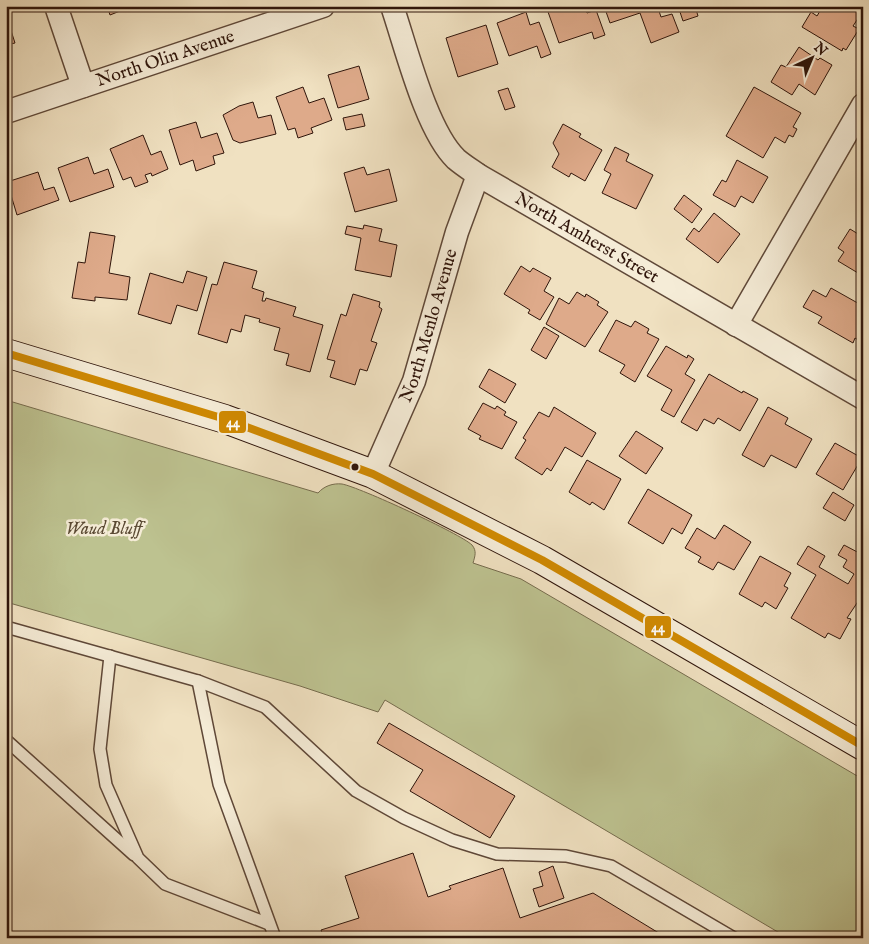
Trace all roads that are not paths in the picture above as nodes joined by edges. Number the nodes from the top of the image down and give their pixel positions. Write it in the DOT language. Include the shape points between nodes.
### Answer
graph roads {
  1 [pos="56,6"];
  2 [pos="323,6"];
  3 [pos="392,6"];
  4 [pos="83,86"];
  5 [pos="863,105"];
  6 [pos="6,112"];
  7 [pos="478,176"];
  8 [pos="736,325"];
  9 [pos="6,353"];
  10 [pos="863,398"];
  11 [pos="373,474"];
  12 [pos="6,627"];
  13 [pos="110,656"];
  14 [pos="198,681"];
  15 [pos="6,740"];
  16 [pos="863,746"];
  17 [pos="138,858"];
  18 [pos="269,924"];
  19 [pos="275,938"];
  20 [pos="734,938"];
  1 -- 4 [label="street"];
  2 -- 4 [label="street, North Olin Avenue"];
  3 -- 7 [label="street, North Amherst Street" via="430,116 456,159"];
  4 -- 6 [label="street, North Olin Avenue"];
  5 -- 8 [label="street"];
  7 -- 8 [label="street, North Amherst Street"];
  7 -- 11 [label="street, North Menlo Avenue" via="457,232 414,382"];
  8 -- 10 [label="street, North Amherst Street"];
  9 -- 11 [label="main road" via="224,419"];
  11 -- 16 [label="main road" via="542,560"];
  12 -- 13 [label="lane"];
  13 -- 14 [label="lane"];
  13 -- 17 [label="lane" via="100,749 106,786"];
  14 -- 18 [label="lane" via="219,784"];
  14 -- 20 [label="lane" via="265,707 356,791 404,818 452,840 497,854 566,856 611,866"];
  15 -- 17 [label="lane"];
  17 -- 18 [label="lane" via="165,884"];
  18 -- 19 [label="lane"];
}
